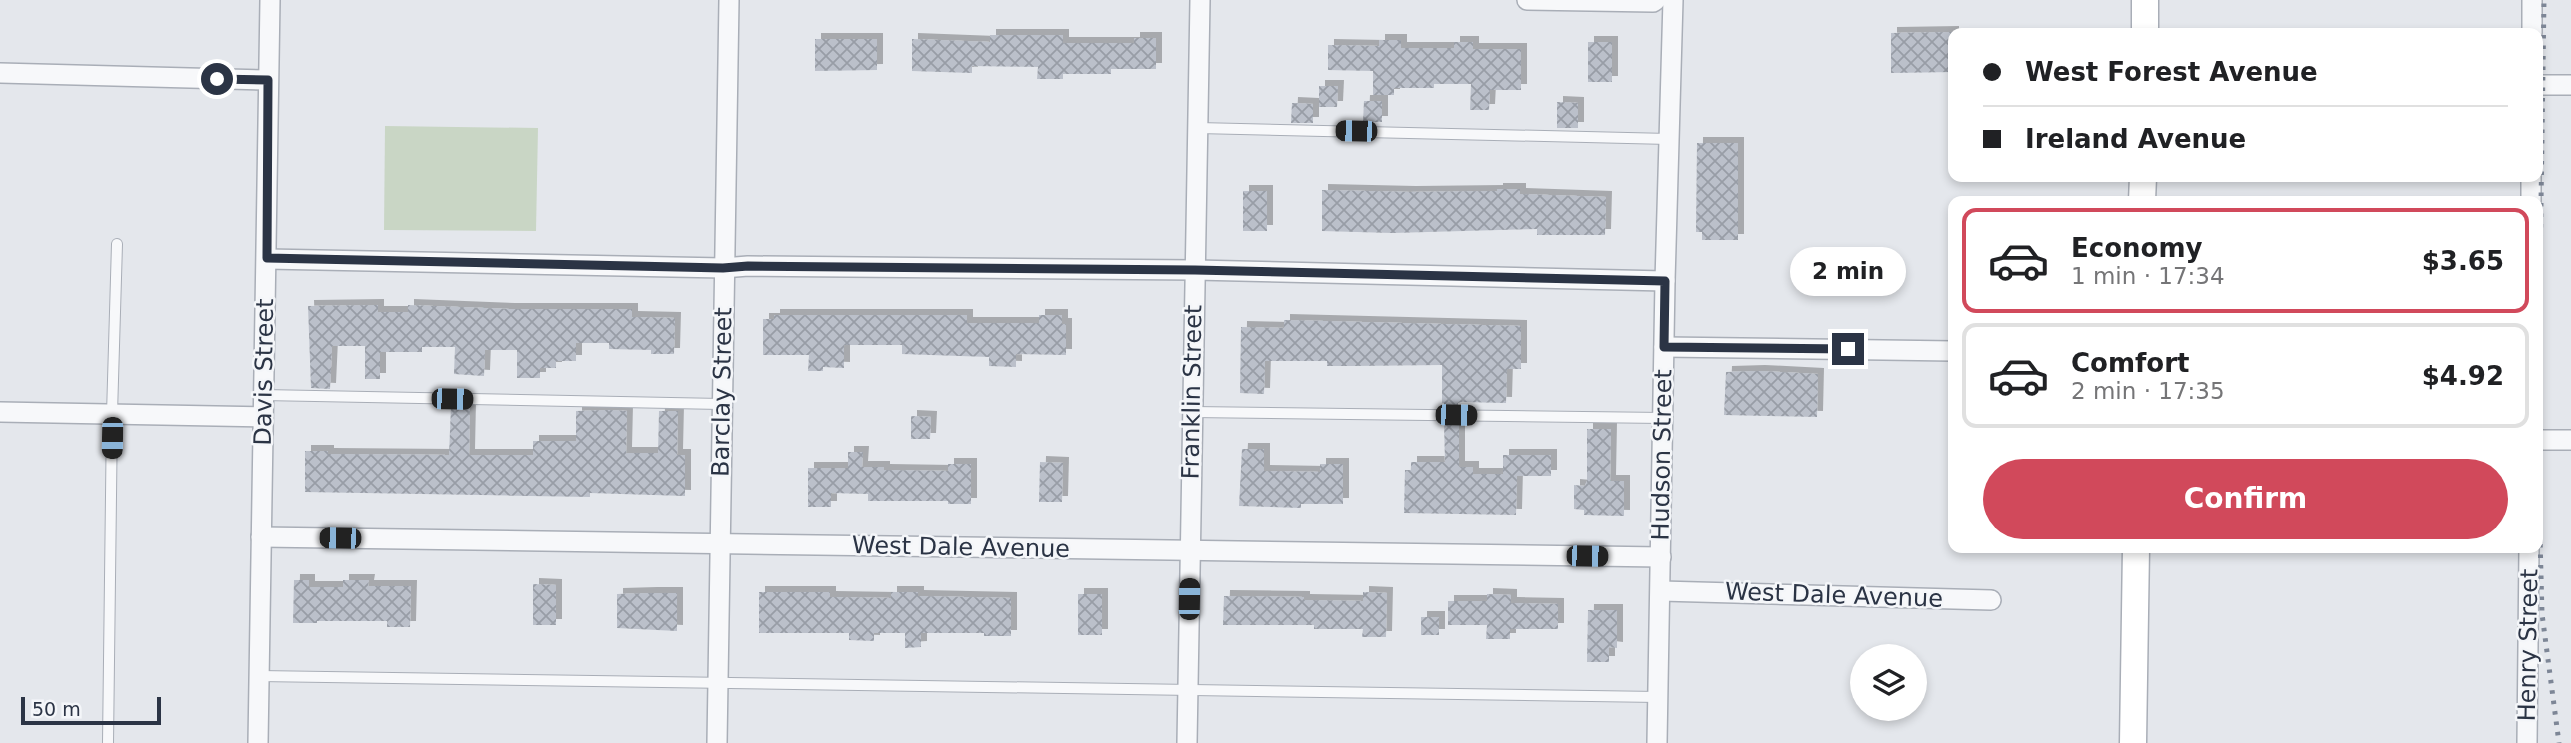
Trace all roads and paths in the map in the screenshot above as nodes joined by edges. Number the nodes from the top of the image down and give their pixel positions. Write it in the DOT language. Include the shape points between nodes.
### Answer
graph roads {
  1 [pos="270,0"];
  2 [pos="729,0"];
  3 [pos="1200,0"];
  4 [pos="1527,0"];
  5 [pos="1656,0"];
  6 [pos="1673,0"];
  7 [pos="2145,0"];
  8 [pos="2532,0"];
  9 [pos="2145,28"];
  10 [pos="2532,28"];
  11 [pos="0,73"];
  12 [pos="268,80"];
  13 [pos="2543,85"];
  14 [pos="2571,85"];
  15 [pos="1198,128"];
  16 [pos="1669,139"];
  17 [pos="117,244"];
  18 [pos="267,258"];
  19 [pos="723,268"];
  20 [pos="1195,270"];
  21 [pos="1665,281"];
  22 [pos="1664,347"];
  23 [pos="1948,351"];
  24 [pos="263,395"];
  25 [pos="721,404"];
  26 [pos="0,412"];
  27 [pos="1192,412"];
  28 [pos="112,414"];
  29 [pos="263,416"];
  30 [pos="1663,418"];
  31 [pos="2543,440"];
  32 [pos="2571,440"];
  33 [pos="261,537"];
  34 [pos="720,542"];
  35 [pos="1189,550"];
  36 [pos="2137,553"];
  37 [pos="2529,553"];
  38 [pos="1661,557"];
  39 [pos="1669,591"];
  40 [pos="1991,600"];
  41 [pos="259,676"];
  42 [pos="718,682"];
  43 [pos="1187,690"];
  44 [pos="1658,697"];
  45 [pos="108,743"];
  46 [pos="258,743"];
  47 [pos="717,743"];
  48 [pos="1187,743"];
  49 [pos="1657,743"];
  50 [pos="2133,743"];
  51 [pos="2527,743"];
  1 -- 12 [label="street, Davis Street"];
  2 -- 19 [label="street, Barclay Street"];
  3 -- 15 [label="street, Franklin Street"];
  4 -- 5 [label="street"];
  6 -- 16 [label="street, Hudson Street"];
  7 -- 9 [label="street"];
  8 -- 10 [label="street"];
  11 -- 12 [label="street"];
  12 -- 18 [label="street, Davis Street"];
  13 -- 14 [label="street"];
  15 -- 16 [label="lane"];
  15 -- 20 [label="street, Franklin Street"];
  16 -- 21 [label="street, Hudson Street"];
  17 -- 28 [label="lane"];
  18 -- 19 [label="street"];
  18 -- 24 [label="street, Davis Street"];
  19 -- 20 [label="street"];
  19 -- 25 [label="street, Barclay Street"];
  20 -- 21 [label="street"];
  20 -- 27 [label="street, Franklin Street"];
  21 -- 22 [label="street, Hudson Street"];
  22 -- 23 [label="street"];
  22 -- 30 [label="street, Hudson Street"];
  24 -- 25 [label="lane"];
  24 -- 29 [label="street, Davis Street"];
  25 -- 34 [label="street, Barclay Street"];
  26 -- 28 [label="street"];
  27 -- 30 [label="lane"];
  27 -- 35 [label="street, Franklin Street"];
  28 -- 29 [label="street"];
  28 -- 45 [label="lane"];
  29 -- 33 [label="street, Davis Street"];
  30 -- 38 [label="street, Hudson Street"];
  31 -- 32 [label="street"];
  33 -- 34 [label="street, West Dale Avenue"];
  33 -- 41 [label="street, Davis Street"];
  34 -- 35 [label="street, West Dale Avenue"];
  34 -- 42 [label="street, Barclay Street"];
  35 -- 38 [label="street, West Dale Avenue"];
  35 -- 43 [label="street, Franklin Street"];
  36 -- 50 [label="street"];
  37 -- 51 [label="street, Henry Street"];
  38 -- 39 [label="street, Hudson Street"];
  39 -- 40 [label="street, West Dale Avenue"];
  39 -- 44 [label="street, Hudson Street"];
  41 -- 42 [label="lane"];
  41 -- 46 [label="street, Davis Street"];
  42 -- 43 [label="lane"];
  42 -- 47 [label="street, Barclay Street"];
  43 -- 44 [label="lane"];
  43 -- 48 [label="street, Franklin Street"];
  44 -- 49 [label="street, Hudson Street"];
}
